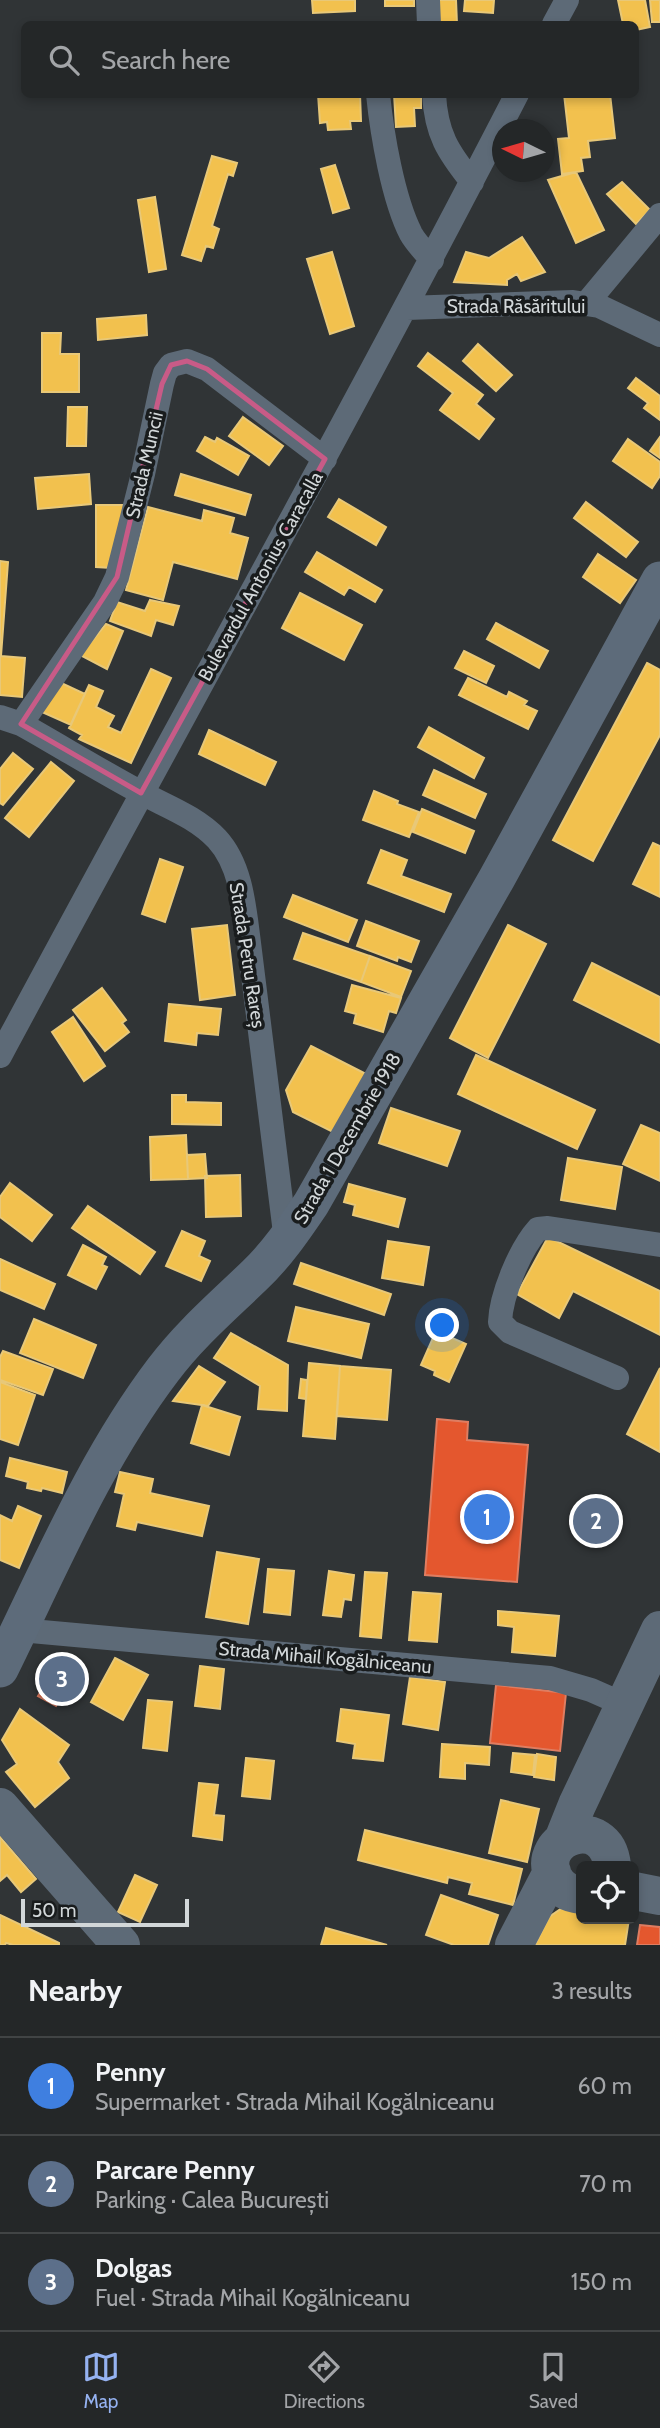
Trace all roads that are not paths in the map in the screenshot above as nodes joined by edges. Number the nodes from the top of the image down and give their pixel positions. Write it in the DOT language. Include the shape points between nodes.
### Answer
graph roads {
  1 [pos="428,0"];
  2 [pos="566,0"];
  3 [pos="429,21"];
  4 [pos="556,21"];
  5 [pos="379,98"];
  6 [pos="433,98"];
  7 [pos="515,98"];
  8 [pos="472,181"];
  9 [pos="660,215"];
  10 [pos="432,260"];
  11 [pos="586,304"];
  12 [pos="407,307"];
  13 [pos="660,335"];
  14 [pos="325,459"];
  15 [pos="660,580"];
  16 [pos="10,720"];
  17 [pos="141,793"];
  18 [pos="0,1056"];
  19 [pos="286,1241"];
  20 [pos="660,1245"];
  21 [pos="617,1378"];
  22 [pos="20,1630"];
  23 [pos="660,1630"];
  24 [pos="0,1669"];
  25 [pos="625,1705"];
  26 [pos="598,1765"];
  27 [pos="0,1807"];
  28 [pos="614,1861"];
  29 [pos="621,1861"];
  30 [pos="566,1875"];
  31 [pos="121,1945"];
  32 [pos="514,1945"];
  1 -- 3 [label="street"];
  2 -- 4 [label="street"];
  5 -- 10 [label="street" via="401,210 412,235"];
  6 -- 8 [label="street" via="441,138"];
  7 -- 8 [label="street, Bulevardul Antonius Caracalla"];
  8 -- 10 [label="street, Bulevardul Antonius Caracalla"];
  9 -- 11 [label="street"];
  10 -- 12 [label="street, Bulevardul Antonius Caracalla"];
  11 -- 12 [label="street, Strada Răsăritului"];
  11 -- 13 [label="street, Strada Răsăritului"];
  12 -- 14 [label="street, Bulevardul Antonius Caracalla"];
  14 -- 16 [label="street, Strada Muncii" via="207,369 187,361 171,365 162,384 117,577 105,602"];
  14 -- 17 [label="street, Bulevardul Antonius Caracalla"];
  15 -- 19 [label="main road, Strada 1 Decembrie 1918" via="498,878"];
  16 -- 17 [label="street, Strada Petru Rareș"];
  17 -- 18 [label="street, Bulevardul Antonius Caracalla"];
  17 -- 19 [label="street, Strada Petru Rareș" via="191,818 217,839 232,862 242,894"];
  19 -- 22 [label="main road, Strada 1 Decembrie 1918" via="183,1345 124,1427"];
  20 -- 21 [label="street" via="538,1229 527,1241 500,1308 500,1322 510,1332"];
  22 -- 24 [label="main road, Strada 1 Decembrie 1918"];
  22 -- 25 [label="street, Strada Mihail Kogălniceanu" via="551,1678"];
  23 -- 25 [label="main road"];
  25 -- 26 [label="main road"];
  26 -- 29 [label="main road" via="595,1808"];
  26 -- 30 [label="main road" via="577,1805"];
  27 -- 31 [label="main road"];
  28 -- 30 [label="main road" via="587,1835 579,1834"];
  30 -- 32 [label="main road" via="534,1906"];
}
